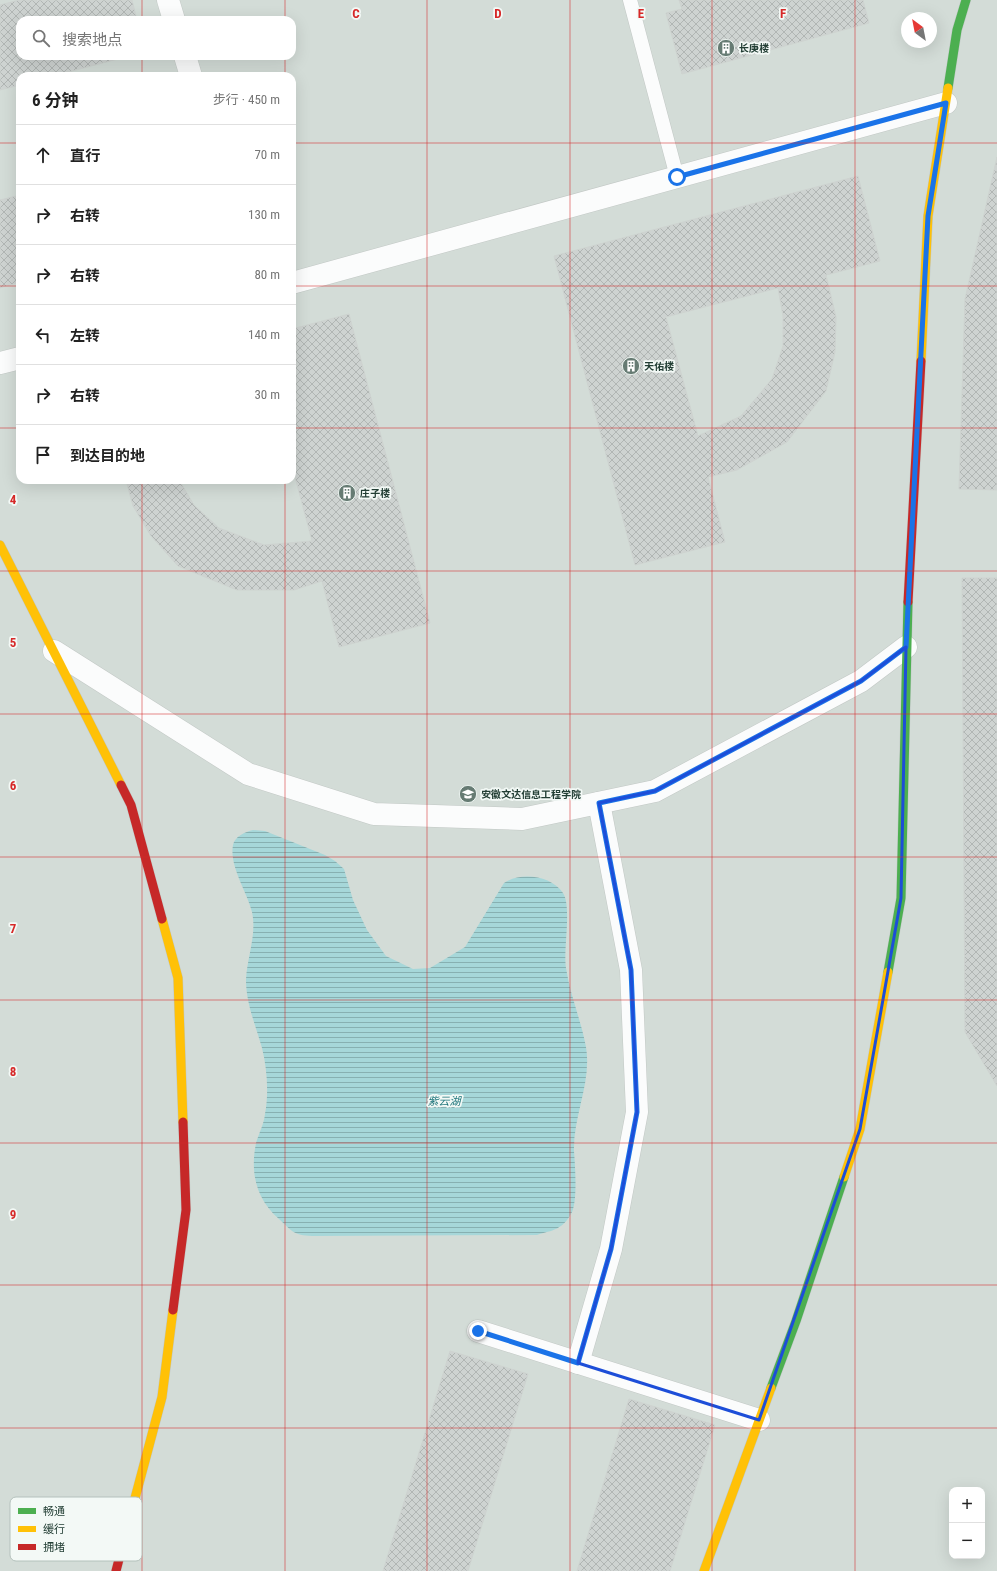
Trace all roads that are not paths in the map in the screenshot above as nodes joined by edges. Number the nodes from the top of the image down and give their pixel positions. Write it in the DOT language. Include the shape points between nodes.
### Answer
graph roads {
  1 [pos="168,0"];
  2 [pos="630,0"];
  3 [pos="966,0"];
  4 [pos="173,16"];
  5 [pos="186,60"];
  6 [pos="190,72"];
  7 [pos="946,103"];
  8 [pos="677,177"];
  9 [pos="296,282"];
  10 [pos="16,359"];
  11 [pos="0,363"];
  12 [pos="0,545"];
  13 [pos="906,647"];
  14 [pos="54,651"];
  15 [pos="599,803"];
  16 [pos="478,1331"];
  17 [pos="578,1363"];
  18 [pos="760,1420"];
  19 [pos="136,1497"];
  20 [pos="119,1561"];
  21 [pos="116,1571"];
  22 [pos="704,1571"];
  1 -- 4 [label="street"];
  2 -- 8 [label="lane"];
  3 -- 7 [label="street" via="957,30"];
  5 -- 6 [label="street"];
  7 -- 8 [label="street"];
  7 -- 13 [label="street" via="928,216"];
  8 -- 9 [label="street"];
  10 -- 11 [label="street"];
  12 -- 14 [label="street"];
  13 -- 15 [label="street" via="861,681 655,791"];
  13 -- 18 [label="street" via="901,898 860,1129"];
  14 -- 15 [label="street" via="248,774 374,814 522,819"];
  14 -- 19 [label="street" via="131,805 178,978 186,1210 162,1397"];
  15 -- 17 [label="street" via="631,970 637,1112 611,1249"];
  16 -- 17 [label="street"];
  17 -- 18 [label="street"];
  18 -- 22 [label="street"];
  20 -- 21 [label="street"];
}
